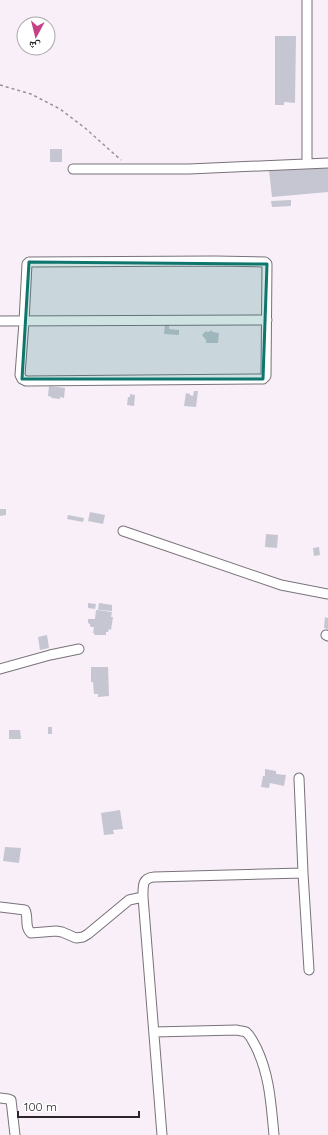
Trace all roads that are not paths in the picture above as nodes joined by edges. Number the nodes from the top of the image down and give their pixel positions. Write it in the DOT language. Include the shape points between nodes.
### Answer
graph roads {
  1 [pos="308,0"];
  2 [pos="328,163"];
  3 [pos="307,164"];
  4 [pos="73,169"];
  5 [pos="267,320"];
  6 [pos="0,321"];
  7 [pos="24,322"];
  8 [pos="123,531"];
  9 [pos="328,594"];
  10 [pos="79,649"];
  11 [pos="0,668"];
  12 [pos="299,778"];
  13 [pos="303,873"];
  14 [pos="143,897"];
  15 [pos="0,907"];
  16 [pos="310,970"];
  17 [pos="154,1032"];
  18 [pos="0,1098"];
  19 [pos="15,1135"];
  20 [pos="162,1135"];
  21 [pos="274,1135"];
  1 -- 3 [label="street"];
  2 -- 3 [label="street"];
  3 -- 4 [label="street" via="190,169"];
  5 -- 7 [label="street"];
  5 -- 7 [label="street" via="268,267 265,262 29,262"];
  5 -- 7 [label="street" via="266,376 263,379 33,381 26,381 20,375"];
  6 -- 7 [label="street"];
  8 -- 9 [label="street" via="281,585"];
  10 -- 11 [label="street"];
  12 -- 13 [label="street"];
  13 -- 14 [label="street" via="150,878 145,880"];
  13 -- 16 [label="street"];
  14 -- 15 [label="street" via="129,900 88,934 79,938 56,931 31,933 27,929 25,910"];
  14 -- 17 [label="street"];
  17 -- 20 [label="street"];
  17 -- 21 [label="street" via="237,1030 252,1038 270,1090"];
  18 -- 19 [label="street" via="11,1100"];
}
